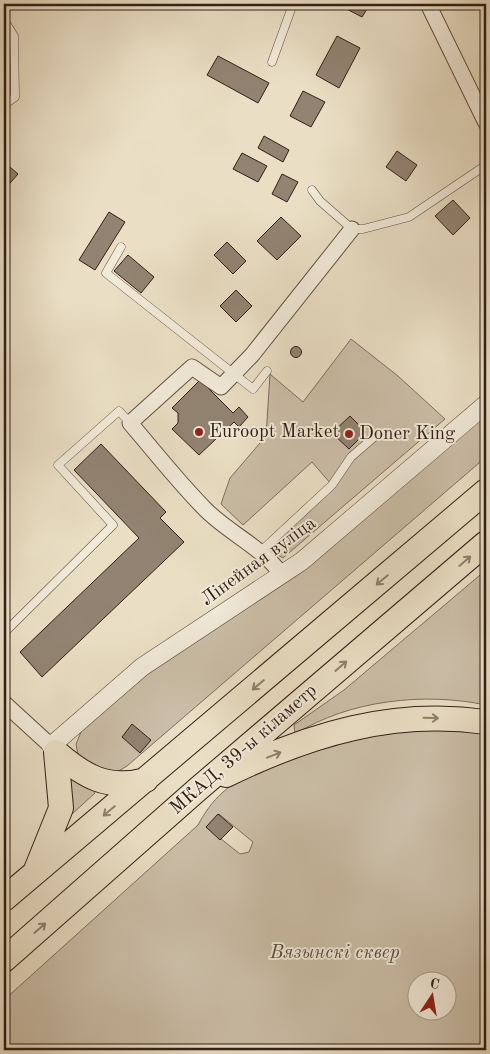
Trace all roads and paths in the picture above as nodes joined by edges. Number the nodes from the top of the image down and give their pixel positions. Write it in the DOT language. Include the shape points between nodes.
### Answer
graph roads {
  1 [pos="293,4"];
  2 [pos="428,4"];
  3 [pos="4,20"];
  4 [pos="272,62"];
  5 [pos="4,105"];
  6 [pos="486,123"];
  7 [pos="486,165"];
  8 [pos="312,190"];
  9 [pos="352,229"];
  10 [pos="121,247"];
  11 [pos="267,371"];
  12 [pos="234,374"];
  13 [pos="486,404"];
  14 [pos="130,423"];
  15 [pos="372,438"];
  16 [pos="486,491"];
  17 [pos="486,543"];
  18 [pos="261,551"];
  19 [pos="282,575"];
  20 [pos="4,633"];
  21 [pos="7,713"];
  22 [pos="486,722"];
  23 [pos="53,749"];
  24 [pos="146,780"];
  25 [pos="198,789"];
  26 [pos="34,872"];
  27 [pos="4,899"];
  28 [pos="4,960"];
  1 -- 4 [label="lane"];
  2 -- 6 [label="street"];
  3 -- 5 [label="lane" via="14,36 15,96"];
  7 -- 9 [label="lane" via="409,218"];
  8 -- 9 [label="lane"];
  9 -- 12 [label="street"];
  10 -- 12 [label="lane" via="106,273"];
  11 -- 12 [label="lane" via="253,389"];
  12 -- 14 [label="street" via="221,387 192,367"];
  13 -- 19 [label="street, Лінейная вуліца"];
  14 -- 18 [label="street" via="207,511"];
  14 -- 20 [label="lane" via="119,411 58,465 113,525"];
  15 -- 18 [label="lane" via="351,457 332,485"];
  16 -- 24 [label="highway, МКАД, 39-ы кіламетр, one-way"];
  25 -- 17 [label="highway, МКАД, 39-ы кіламетр, one-way"];
  18 -- 19 [label="street"];
  19 -- 23 [label="street, Лінейная вуліца" via="142,667"];
  21 -- 23 [label="street"];
  25 -- 22 [label="highway, one-way" via="246,765 372,722 414,717"];
  23 -- 24 [label="highway" via="89,777 128,785"];
  23 -- 26 [label="highway" via="61,808"];
  24 -- 26 [label="highway, МКАД, 39-ы кіламетр, one-way"];
  28 -- 25 [label="highway, МКАД, 39-ы кіламетр, one-way"];
  26 -- 27 [label="highway, МКАД, 39-ы кіламетр"];
}
